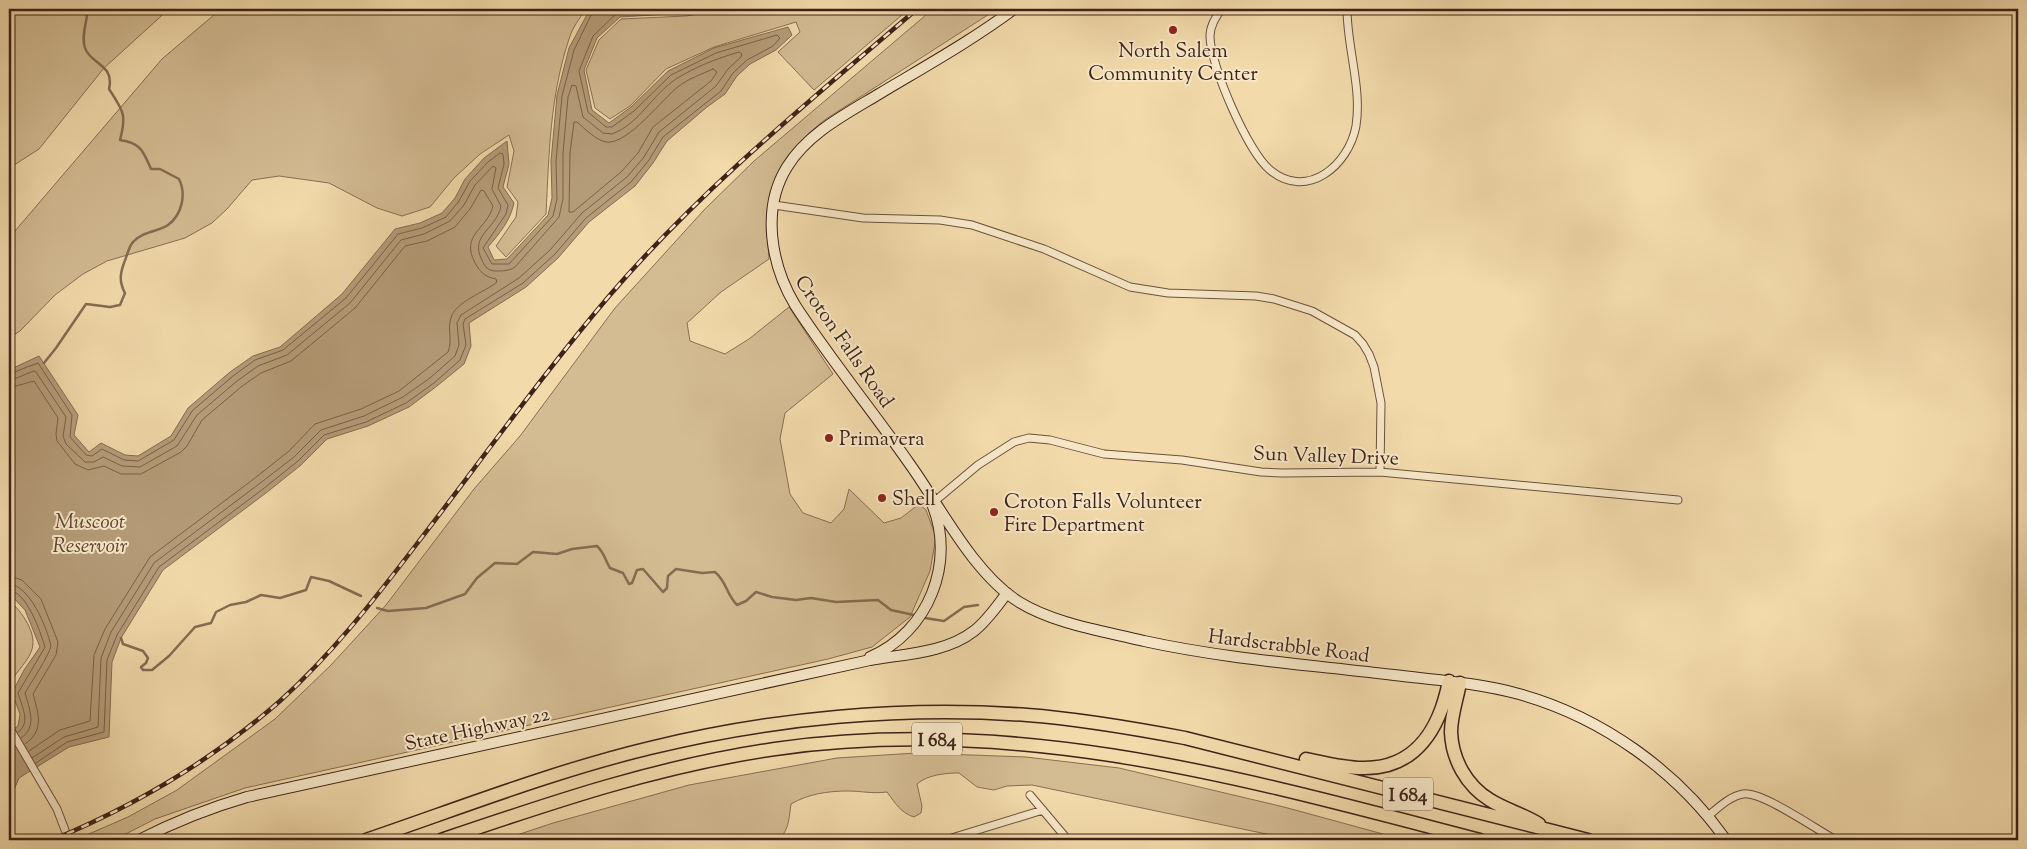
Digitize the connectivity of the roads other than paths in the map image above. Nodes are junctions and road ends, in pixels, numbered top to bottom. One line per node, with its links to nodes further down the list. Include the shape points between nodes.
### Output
1 (1014, 9): 4 (main road, Croton Falls Road, via 814,137 787,167)
2 (1221, 9): 3 (street, via 1210,36 1232,107 1252,146 1269,169 1298,181 1318,178 1335,167 1353,138 1356,102)
3 (1347, 9)
4 (774, 205): 5 (street, via 863,218 940,220 972,225 1044,249 1130,287 1168,293 1274,298 1312,311 1355,336 1369,354 1381,403); 6 (main road, Croton Falls Road, via 774,250 787,291)
5 (1380, 472): 7 (street, Sun Valley Drive); 8 (street, Sun Valley Drive, via 1261,472 1208,463 1104,454 1029,438 1014,442 978,465)
6 (924, 485): 8 (main road, Croton Falls Road); 10 (main road, via 941,538 940,568 927,605 894,643 861,660)
7 (1678, 500)
8 (934, 501): 9 (main road, Croton Falls Road, via 973,557)
9 (1007, 593): 10 (main road, via 974,630 954,642 926,651); 11 (main road, Hardscrabble Road, via 1048,616 1173,647)
10 (828, 670): 20 (main road, State Highway 22, via 247,797 193,814)
11 (1454, 682): 13 (highway, via 1428,737 1411,753 1389,765 1362,768 1295,756); 16 (main road, Hardscrabble Road, via 1522,695 1560,708 1597,726 1654,764); 18 (highway, via 1451,732 1461,769 1476,790)
12 (10, 729): 17 (street)
13 (1269, 759): 18 (highway, I 684); 21 (highway, I 684, via 1185,738 1059,718 963,712 837,718 742,729 648,748)
14 (1030, 795): 15 (street)
15 (1043, 810): 23 (street); 24 (street)
16 (1708, 816): 19 (main road, Hardscrabble Road); 27 (street, via 1735,797 1752,794)
17 (65, 830)
18 (1547, 830): 26 (highway, I 684)
19 (1725, 839)
20 (139, 840)
21 (366, 840)
22 (441, 840): 25 (highway, I 684, via 595,789 685,765 802,746 932,739 1026,743 1145,760)
23 (945, 840)
24 (1068, 840)
25 (1480, 840)
26 (1588, 840)
27 (1836, 840)

